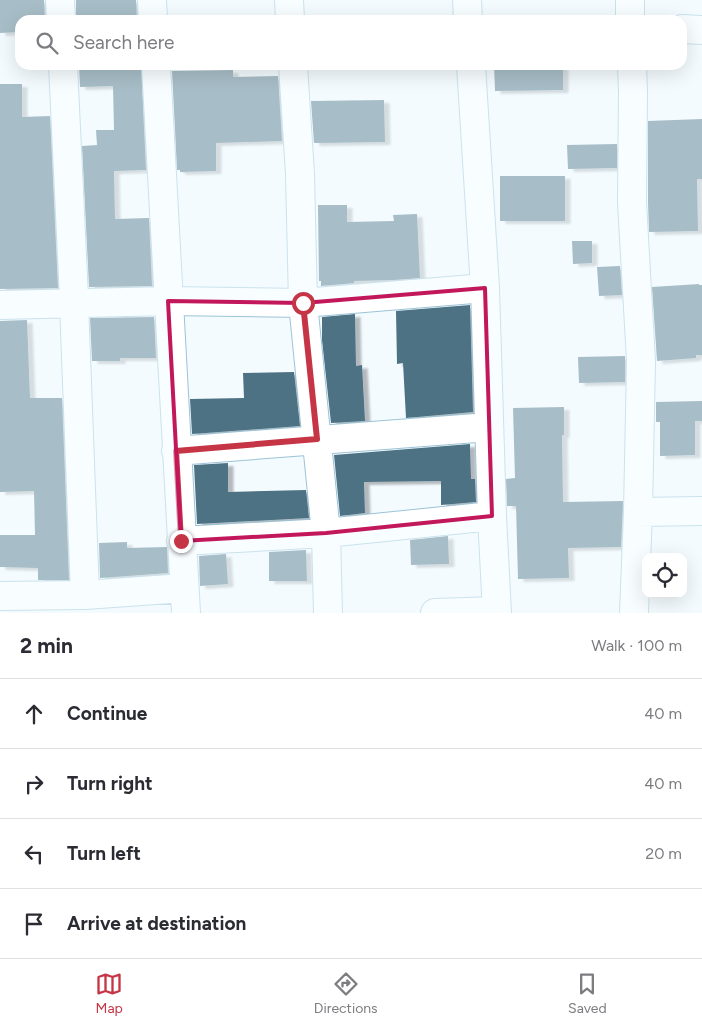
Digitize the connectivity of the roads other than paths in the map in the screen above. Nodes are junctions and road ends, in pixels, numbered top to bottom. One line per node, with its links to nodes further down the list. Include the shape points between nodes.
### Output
1 (60, 0): 6 (street)
2 (152, 0): 7 (street)
3 (289, 0): 8 (street)
4 (467, 0): 9 (street)
5 (630, 0): 10 (street)
6 (61, 15)
7 (153, 15)
8 (290, 15)
9 (468, 15)
10 (630, 15)
11 (687, 30): 12 (street)
12 (702, 30)
13 (63, 70): 20 (street)
14 (156, 70): 19 (street)
15 (293, 70): 21 (street)
16 (471, 70): 18 (street)
17 (632, 70): 27 (street, via 632,202 641,361)
18 (485, 288): 21 (street); 23 (street)
19 (168, 301): 20 (street); 21 (street); 25 (street)
20 (74, 303): 22 (street); 31 (street)
21 (303, 303): 24 (street)
22 (0, 305)
23 (489, 427): 24 (street); 28 (street)
24 (317, 439): 25 (street); 29 (street)
25 (176, 451): 30 (street)
26 (702, 511): 27 (street)
27 (638, 512): 37 (street)
28 (492, 516): 29 (street); 34 (street)
29 (326, 532): 30 (street); 35 (street)
30 (181, 541): 33 (street)
31 (85, 595): 32 (street); 33 (street)
32 (0, 596)
33 (185, 601)
34 (497, 612): 36 (street)
35 (328, 613)
36 (435, 613)
37 (634, 613)

